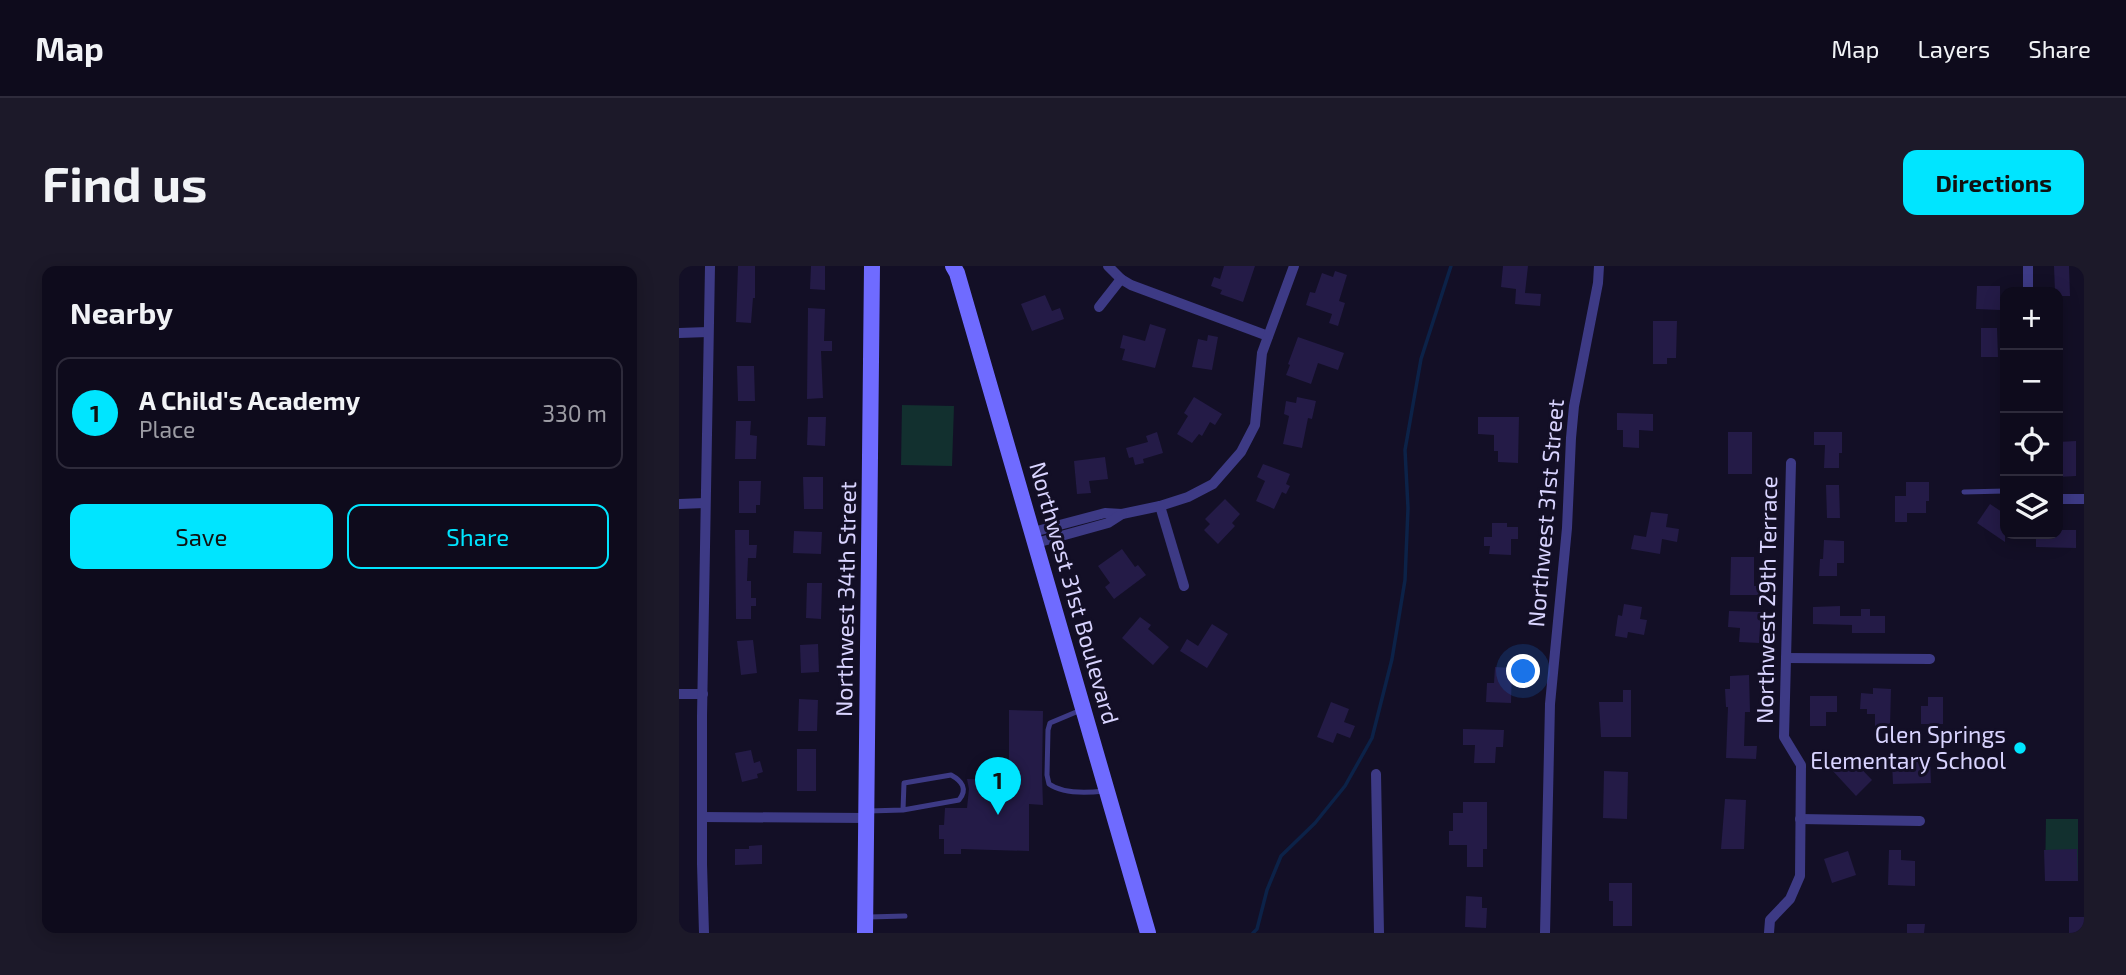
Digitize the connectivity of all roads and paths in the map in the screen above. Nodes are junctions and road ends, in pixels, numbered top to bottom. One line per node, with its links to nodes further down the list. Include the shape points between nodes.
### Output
1 (710, 266): 11 (street)
2 (872, 266): 32 (street, Northwest 34th Street)
3 (953, 266): 22 (street, Northwest 31st Boulevard)
4 (1108, 266): 8 (street)
5 (1294, 266): 13 (street)
6 (1599, 266): 41 (street, Northwest 31st Street, via 1571,438 1551,704)
7 (2028, 266): 9 (street)
8 (1121, 279): 10 (street); 13 (street)
9 (2028, 287)
10 (1099, 307)
11 (708, 332): 12 (street); 19 (street)
12 (679, 333)
13 (1268, 336): 21 (street, via 1255,425 1241,452 1213,484)
14 (1791, 463): 24 (street, Northwest 29th Terrace)
15 (2000, 491): 16 (lane)
16 (1964, 492)
17 (2063, 499): 18 (street)
18 (2084, 499)
19 (705, 503): 20 (street); 27 (street)
20 (679, 504)
21 (1160, 506): 22 (street, via 1122,514 1108,523); 23 (street)
22 (1035, 537): 28 (street, Northwest 31st Boulevard)
23 (1184, 586)
24 (1786, 658): 25 (street); 34 (street, Northwest 29th Terrace, via 1784,737 1801,765)
25 (1930, 659)
26 (679, 694): 27 (street)
27 (703, 694): 33 (street)
28 (1084, 709): 30 (street, Northwest 31st Boulevard); 30 (lane, via 1050,723 1049,785 1086,793)
29 (1375, 774): 40 (street)
30 (1107, 790): 39 (street, Northwest 31st Boulevard)
31 (903, 810): 31 (lane, via 959,800 964,786 951,775 904,783); 32 (lane)
32 (866, 815): 33 (street); 37 (street, Northwest 34th Street)
33 (702, 817): 38 (street)
34 (1800, 819): 35 (street); 42 (street, Northwest 29th Terrace, via 1800,876 1790,899 1770,920)
35 (1920, 821)
36 (905, 916): 37 (lane)
37 (865, 925)
38 (704, 933)
39 (1148, 933)
40 (1379, 933)
41 (1545, 933)
42 (1769, 933)

